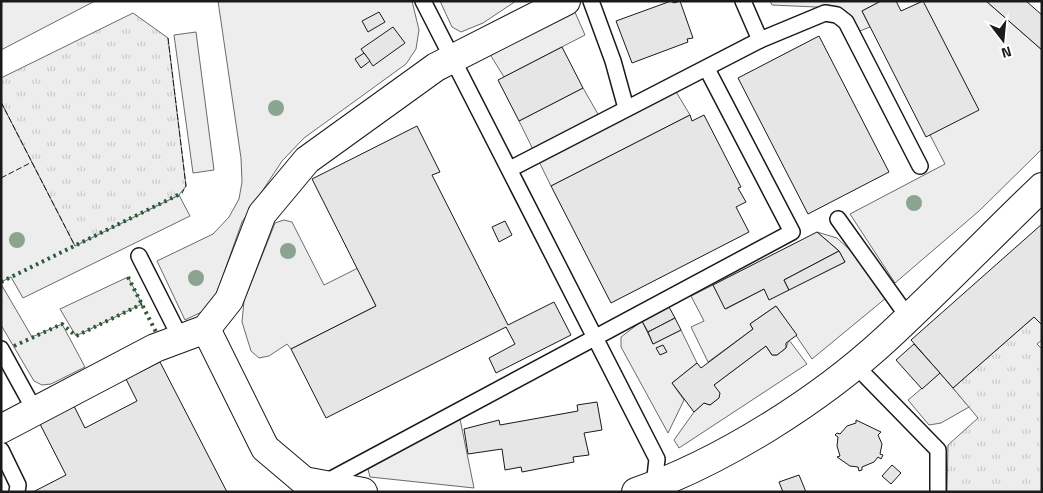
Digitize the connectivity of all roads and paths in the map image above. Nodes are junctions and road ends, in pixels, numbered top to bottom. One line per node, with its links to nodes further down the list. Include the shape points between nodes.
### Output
1 (423, 1): 6 (lane)
2 (566, 1): 6 (street)
3 (591, 1): 8 (lane)
4 (744, 1): 5 (lane)
5 (760, 40): 7 (lane); 9 (lane, via 825,13 837,15 846,22)
6 (453, 58): 10 (lane); 15 (street, via 307,160 262,214 229,300)
7 (706, 69): 8 (lane); 16 (lane, via 792,232)
8 (626, 108): 10 (lane)
9 (920, 166)
10 (510, 169): 16 (lane)
11 (1042, 187): 14 (street)
12 (838, 219): 14 (lane)
13 (139, 256): 17 (lane)
14 (908, 317): 19 (street)
15 (206, 329): 17 (street); 23 (street, via 265,448)
16 (596, 338): 23 (lane); 24 (lane, via 657,458)
17 (180, 339): 20 (street, via 155,348)
18 (1, 349): 20 (lane)
19 (854, 364): 24 (street, via 808,402 711,460); 27 (lane, via 938,450)
20 (35, 411): 21 (street)
21 (1, 429)
22 (1, 450): 25 (lane, via 18,485)
23 (311, 488): 26 (street)
24 (645, 489)
25 (17, 492)
26 (363, 492)
27 (938, 492)

